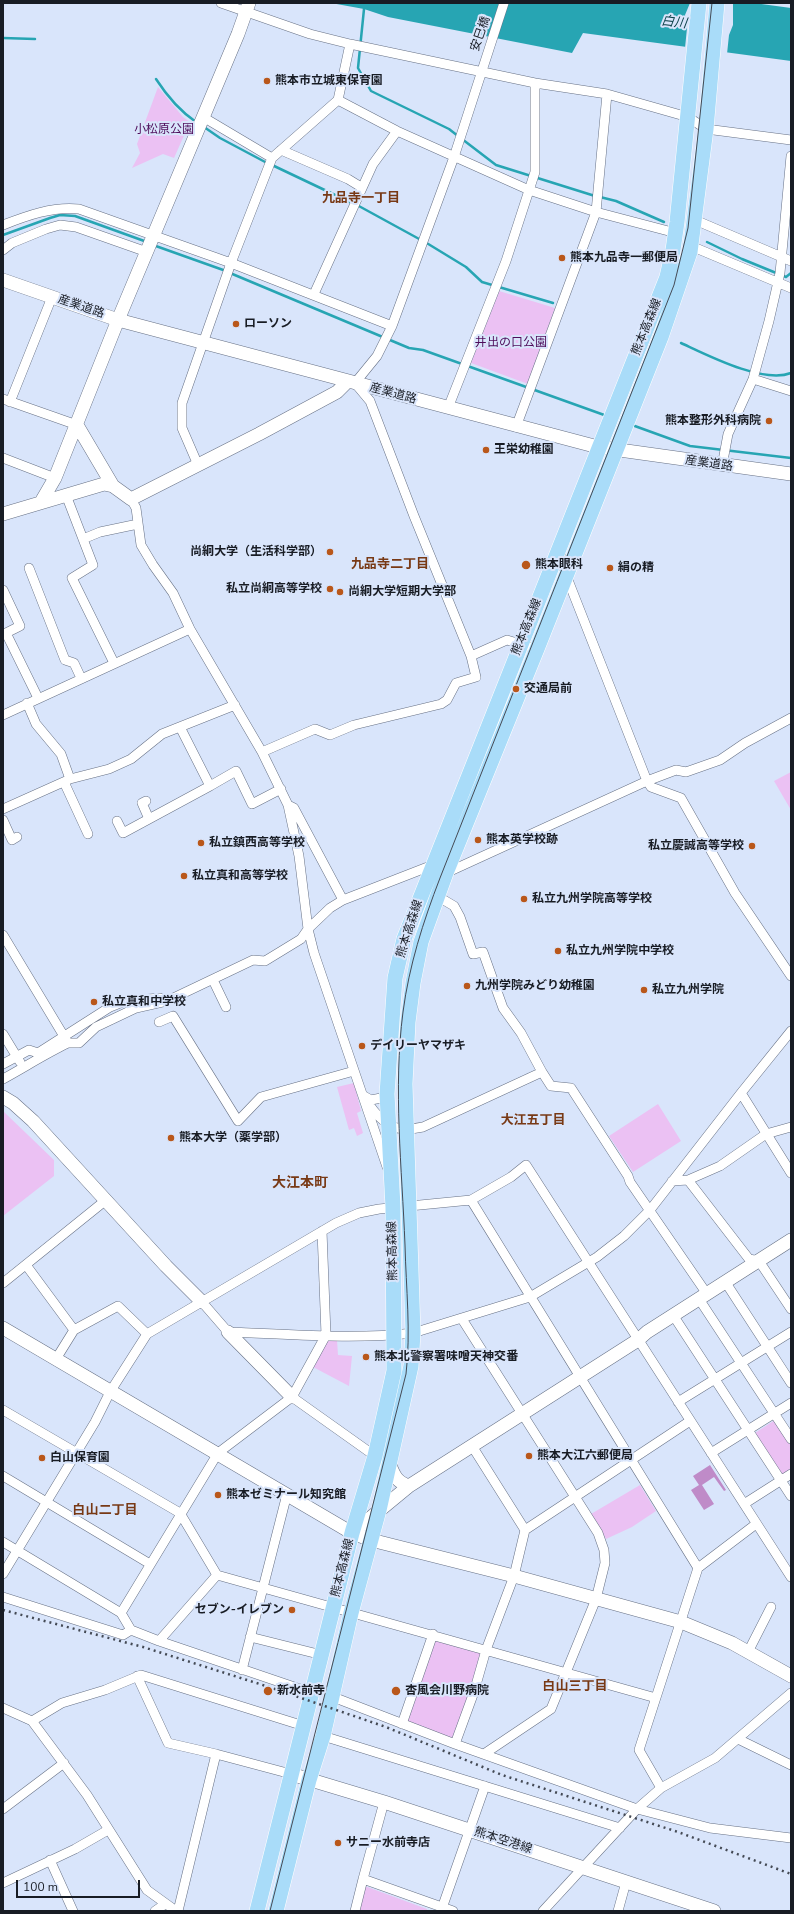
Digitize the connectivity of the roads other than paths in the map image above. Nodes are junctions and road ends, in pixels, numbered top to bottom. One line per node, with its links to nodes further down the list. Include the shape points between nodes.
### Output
1 (221, 3): 5 (street)
2 (504, 3): 7 (street, 安巳橋)
3 (699, 3): 11 (main road, 熊本高森線)
4 (718, 3): 13 (main road, 熊本高森線)
5 (247, 7): 6 (street, via 310,34); 12 (street)
6 (350, 44): 7 (street); 10 (street)
7 (480, 72): 8 (street); 18 (street, 安巳橋)
8 (535, 83): 9 (street); 21 (street, via 535,172)
9 (607, 94): 11 (street); 22 (street)
10 (338, 100): 14 (street); 16 (street)
11 (688, 114): 13 (street); 24 (main road, 熊本高森線)
12 (203, 117): 19 (street); 26 (street)
13 (706, 129): 15 (street); 25 (main road, 熊本高森線)
14 (397, 131): 18 (street); 20 (street, via 373,164)
15 (791, 140)
16 (281, 150): 19 (street); 20 (street, via 348,179)
17 (791, 156): 29 (street)
18 (454, 157): 21 (street); 38 (street, 安巳橋)
19 (272, 158): 31 (street)
20 (361, 188): 35 (street, via 355,207)
21 (529, 190): 22 (street); 44 (street, via 506,261)
22 (596, 212): 24 (street); 46 (street)
23 (3, 225): 26 (street, via 47,211 75,208)
24 (676, 229): 47 (main road, 熊本高森線, via 659,299)
25 (693, 235): 29 (street); 32 (street); 48 (main road, 熊本高森線, via 667,321)
26 (153, 236): 28 (street); 31 (street)
27 (3, 250): 28 (street, via 12,243 46,228 60,225 76,227)
28 (147, 252): 37 (street)
29 (780, 257): 30 (street); 32 (street)
30 (791, 261)
31 (231, 263): 35 (street); 39 (street)
32 (779, 279): 34 (street); 40 (street)
33 (3, 280): 36 (street, 産業道路)
34 (791, 288)
35 (314, 294): 38 (street)
36 (52, 297): 37 (street, 産業道路); 43 (street)
37 (118, 320): 39 (street, 産業道路); 45 (street)
38 (392, 326): 41 (street, 安巳橋, via 377,356)
39 (204, 341): 41 (street, 産業道路); 50 (street, via 182,403 182,428)
40 (754, 378): 42 (street); 51 (street, via 728,434)
41 (351, 382): 44 (street, 産業道路); 50 (street, via 337,392); 68 (street, via 370,401)
42 (791, 391)
43 (7, 400): 45 (street)
44 (448, 408): 46 (street, 産業道路)
45 (77, 425): 53 (street); 54 (street)
46 (516, 427): 47 (street, 産業道路)
47 (598, 447): 48 (street, 産業道路); 61 (main road, 熊本高森線)
48 (616, 451): 51 (street, 産業道路); 63 (main road, 熊本高森線)
49 (3, 458): 53 (street)
50 (198, 465): 56 (street)
51 (722, 466): 52 (street, 産業道路)
52 (791, 474)
53 (55, 478): 57 (street)
54 (113, 486): 55 (street, via 104,484); 56 (street)
55 (66, 495): 57 (street); 60 (street)
56 (131, 499): 59 (street, via 136,508)
57 (41, 502): 58 (street)
58 (3, 514)
59 (138, 524): 60 (street, via 100,532); 65 (street, via 141,545 173,593)
60 (83, 539): 69 (street, via 93,566 72,578)
61 (559, 548): 63 (street); 66 (main road, 熊本高森線)
62 (29, 568): 70 (street, via 65,660 74,663)
63 (566, 575): 67 (main road, 熊本高森線); 79 (street)
64 (3, 590): 71 (street, via 20,626 6,633)
65 (190, 629): 69 (street); 73 (street)
66 (520, 645): 67 (street); 68 (street, via 507,640); 90 (main road, 熊本高森線)
67 (537, 649): 91 (main road, 熊本高森線)
68 (471, 656): 77 (street, via 476,677 456,683 447,700 441,704 354,724 330,735 315,729)
69 (114, 663): 70 (street)
70 (81, 678): 71 (street)
71 (38, 698): 72 (street)
72 (27, 703): 74 (street); 78 (street, via 36,724 61,754)
73 (235, 704): 76 (street); 77 (street)
74 (3, 715)
75 (791, 718): 79 (street, via 720,760 686,772 676,770)
76 (180, 727): 78 (street, via 162,734 131,759 109,769); 80 (street)
77 (262, 752): 81 (street)
78 (67, 780): 84 (street); 88 (street)
79 (647, 781): 91 (street); 96 (street, via 652,787 682,798 735,893)
80 (210, 786): 81 (street, via 236,771 252,804); 85 (street)
81 (281, 789): 83 (street)
82 (146, 801): 85 (street, via 142,803)
83 (288, 805): 93 (street, via 294,808); 94 (street, via 299,856)
84 (3, 809)
85 (149, 819): 87 (street, via 123,833)
86 (3, 820): 89 (street)
87 (117, 820)
88 (88, 834)
89 (11, 840)
90 (433, 865): 93 (street); 110 (main road, 熊本高森線, via 404,940 395,978)
91 (446, 873): 92 (main road, 熊本高森線)
92 (437, 896): 107 (street, via 454,906 473,954 483,952 503,1008 521,1033); 115 (main road, 熊本高森線, via 421,942 413,983 405,1084)
93 (343, 900): 94 (street, via 330,908)
94 (308, 930): 97 (street, via 301,939 265,961 253,960); 102 (street, via 304,928 298,935 267,955 257,955 163,998 125,1000 110,1007); 106 (street)
95 (3, 935): 102 (street)
96 (791, 976)
97 (213, 980): 98 (street); 102 (street, via 167,1001 136,1008 96,1027 79,1043)
98 (226, 1007)
99 (159, 1022): 106 (street, via 173,1016 238,1121 261,1097)
100 (791, 1031): 109 (street)
101 (3, 1034): 103 (street)
102 (66, 1040): 103 (street, via 38,1053 29,1050); 105 (street)
103 (17, 1056): 104 (street); 105 (street)
104 (3, 1064)
105 (23, 1068): 108 (street)
106 (354, 1071): 111 (street)
107 (542, 1072): 115 (street, via 423,1126); 125 (street, via 551,1086 571,1088)
108 (3, 1079)
109 (741, 1092): 116 (street); 120 (street)
110 (387, 1094): 111 (street, via 371,1100); 113 (main road, 熊本高森線)
111 (363, 1095): 113 (street); 119 (street)
112 (3, 1097): 121 (street, via 33,1121)
113 (389, 1125): 115 (street); 119 (main road, 熊本高森線)
114 (791, 1127): 116 (street)
115 (406, 1130): 123 (main road, 熊本高森線)
116 (766, 1134): 117 (street); 118 (street, via 720,1166)
117 (791, 1173)
118 (688, 1180): 120 (street); 128 (street, via 749,1259)
119 (391, 1182): 124 (main road, 熊本高森線)
120 (672, 1182): 125 (street)
121 (106, 1200): 130 (street); 135 (street)
122 (471, 1200): 123 (street); 129 (street, via 511,1177 526,1165); 133 (street)
123 (409, 1206): 124 (street); 143 (main road, 熊本高森線)
124 (393, 1207): 126 (street, via 359,1213); 146 (main road, 熊本高森線)
125 (650, 1210): 129 (street, via 624,1236); 134 (street)
126 (322, 1231): 135 (street); 145 (street)
127 (791, 1240): 128 (street)
128 (759, 1260): 132 (street); 136 (street)
129 (588, 1261): 133 (street); 147 (street)
130 (26, 1265): 131 (street); 139 (street)
131 (3, 1283)
132 (726, 1283): 134 (street); 148 (street)
133 (530, 1297): 138 (street); 151 (street)
134 (703, 1297): 137 (street); 150 (street)
135 (202, 1302): 140 (street); 144 (street)
136 (791, 1309)
137 (673, 1315): 147 (street); 152 (street)
138 (462, 1319): 143 (street); 160 (street)
139 (74, 1330): 144 (street, via 118,1306); 149 (street)
140 (228, 1332): 145 (street); 155 (street)
141 (791, 1332): 148 (street)
142 (5, 1333): 149 (street)
143 (413, 1333): 146 (street); 170 (main road, 熊本高森線, via 411,1366)
144 (146, 1334): 154 (street)
145 (326, 1335): 146 (street); 155 (street)
146 (395, 1335): 168 (main road, 熊本高森線, via 394,1371)
147 (638, 1340): 151 (street); 156 (street)
148 (768, 1347): 150 (street); 153 (street)
149 (56, 1359): 154 (street)
150 (741, 1363): 152 (street); 159 (street)
151 (580, 1377): 160 (street); 169 (street)
152 (715, 1379): 156 (street); 162 (street)
153 (791, 1383)
154 (110, 1392): 165 (street); 166 (street)
155 (292, 1396): 166 (street); 168 (street)
156 (678, 1402): 161 (street)
157 (791, 1403): 159 (street)
158 (3, 1410): 165 (street)
159 (774, 1413): 162 (street); 163 (street)
160 (523, 1414): 164 (street); 177 (street)
161 (690, 1421): 167 (street); 169 (street)
162 (748, 1430): 167 (street); 173 (street)
163 (791, 1439)
164 (472, 1446): 174 (street); 183 (street)
165 (76, 1453): 178 (street); 181 (street)
166 (218, 1453): 175 (street); 181 (street)
167 (711, 1453): 179 (street)
168 (375, 1456): 170 (street); 184 (main road, 熊本高森線)
169 (632, 1460): 177 (street); 189 (street)
170 (390, 1462): 174 (street, via 396,1479); 180 (main road, 熊本高森線)
171 (791, 1474): 173 (street)
172 (3, 1476): 178 (street)
173 (781, 1480): 176 (street); 179 (street)
174 (409, 1486): 180 (street)
175 (287, 1494): 184 (street); 194 (street)
176 (791, 1496)
177 (576, 1498): 183 (street); 196 (street, via 598,1533 604,1550 605,1563)
178 (46, 1501): 187 (street); 188 (street)
179 (744, 1504): 182 (street)
180 (379, 1510): 184 (street); 185 (main road, 熊本高森線)
181 (180, 1513): 188 (street); 191 (street)
182 (756, 1524): 189 (street); 193 (street)
183 (526, 1530): 192 (street)
184 (352, 1533): 185 (street); 197 (main road, 熊本高森線)
185 (371, 1540): 192 (street); 199 (main road, 熊本高森線)
186 (3, 1542): 187 (street)
187 (18, 1551): 190 (street); 200 (street)
188 (150, 1564): 200 (street)
189 (698, 1568): 201 (street)
190 (3, 1574)
191 (216, 1575): 194 (street); 205 (street)
192 (514, 1576): 196 (street); 206 (street)
193 (791, 1577)
194 (263, 1588): 197 (street); 204 (street)
195 (3, 1597): 202 (street, via 123,1635)
196 (596, 1599): 201 (street); 210 (street)
197 (333, 1608): 199 (street); 208 (main road, 熊本高森線)
198 (771, 1608): 207 (street)
199 (352, 1613): 203 (street); 215 (main road, 熊本高森線)
200 (122, 1614): 202 (street)
201 (681, 1622): 207 (street, via 713,1634); 216 (street)
202 (132, 1630): 205 (street)
203 (433, 1634): 206 (street); 219 (street)
204 (250, 1637): 208 (street); 209 (street)
205 (159, 1641): 209 (street)
206 (486, 1650): 210 (street); 223 (street)
207 (748, 1652): 212 (street)
208 (322, 1655): 213 (main road, 熊本高森線)
209 (242, 1670): 213 (street)
210 (566, 1672): 216 (street); 225 (street, via 551,1709)
211 (137, 1676): 218 (street, via 105,1690 62,1703); 220 (street, via 146,1675); 224 (street, via 168,1743)
212 (791, 1676)
213 (312, 1693): 220 (main road, 熊本高森線)
214 (791, 1693): 222 (street)
215 (333, 1696): 219 (street); 221 (main road, 熊本高森線)
216 (656, 1698): 231 (street, via 639,1750)
217 (3, 1708): 218 (street)
218 (32, 1721): 226 (street)
219 (402, 1724): 223 (street)
220 (304, 1726): 228 (main road, 熊本高森線)
221 (324, 1736): 229 (main road, 熊本高森線); 230 (street)
222 (738, 1739): 227 (street); 231 (street, via 715,1758)
223 (455, 1744): 225 (street)
224 (216, 1754): 228 (street); 248 (street)
225 (484, 1754): 234 (street)
226 (64, 1763): 233 (street); 236 (street)
227 (791, 1765)
228 (292, 1774): 229 (street, 熊本空港線); 249 (main road, 熊本高森線)
229 (309, 1780): 232 (street, 熊本空港線); 250 (main road, 熊本高森線)
230 (485, 1786): 235 (street); 237 (street)
231 (661, 1788): 234 (street)
232 (384, 1802): 237 (street, 熊本空港線); 241 (street)
233 (3, 1809)
234 (637, 1809): 235 (street); 238 (street, via 710,1828)
235 (620, 1828): 240 (street)
236 (108, 1830): 239 (street); 244 (street, via 147,1890)
237 (469, 1830): 240 (street, 熊本空港線); 245 (street)
238 (791, 1838)
239 (50, 1860): 243 (street); 246 (street)
240 (584, 1868): 242 (street, 熊本空港線); 253 (street)
241 (363, 1880): 245 (street); 251 (street)
242 (626, 1882): 254 (street); 255 (street, 熊本空港線)
243 (3, 1883)
244 (165, 1904): 247 (street); 248 (street)
245 (442, 1909): 252 (street)
246 (73, 1911)
247 (155, 1911)
248 (177, 1911)
249 (257, 1911)
250 (276, 1911)
251 (356, 1911)
252 (453, 1911)
253 (543, 1911)
254 (618, 1911)
255 (714, 1911)

